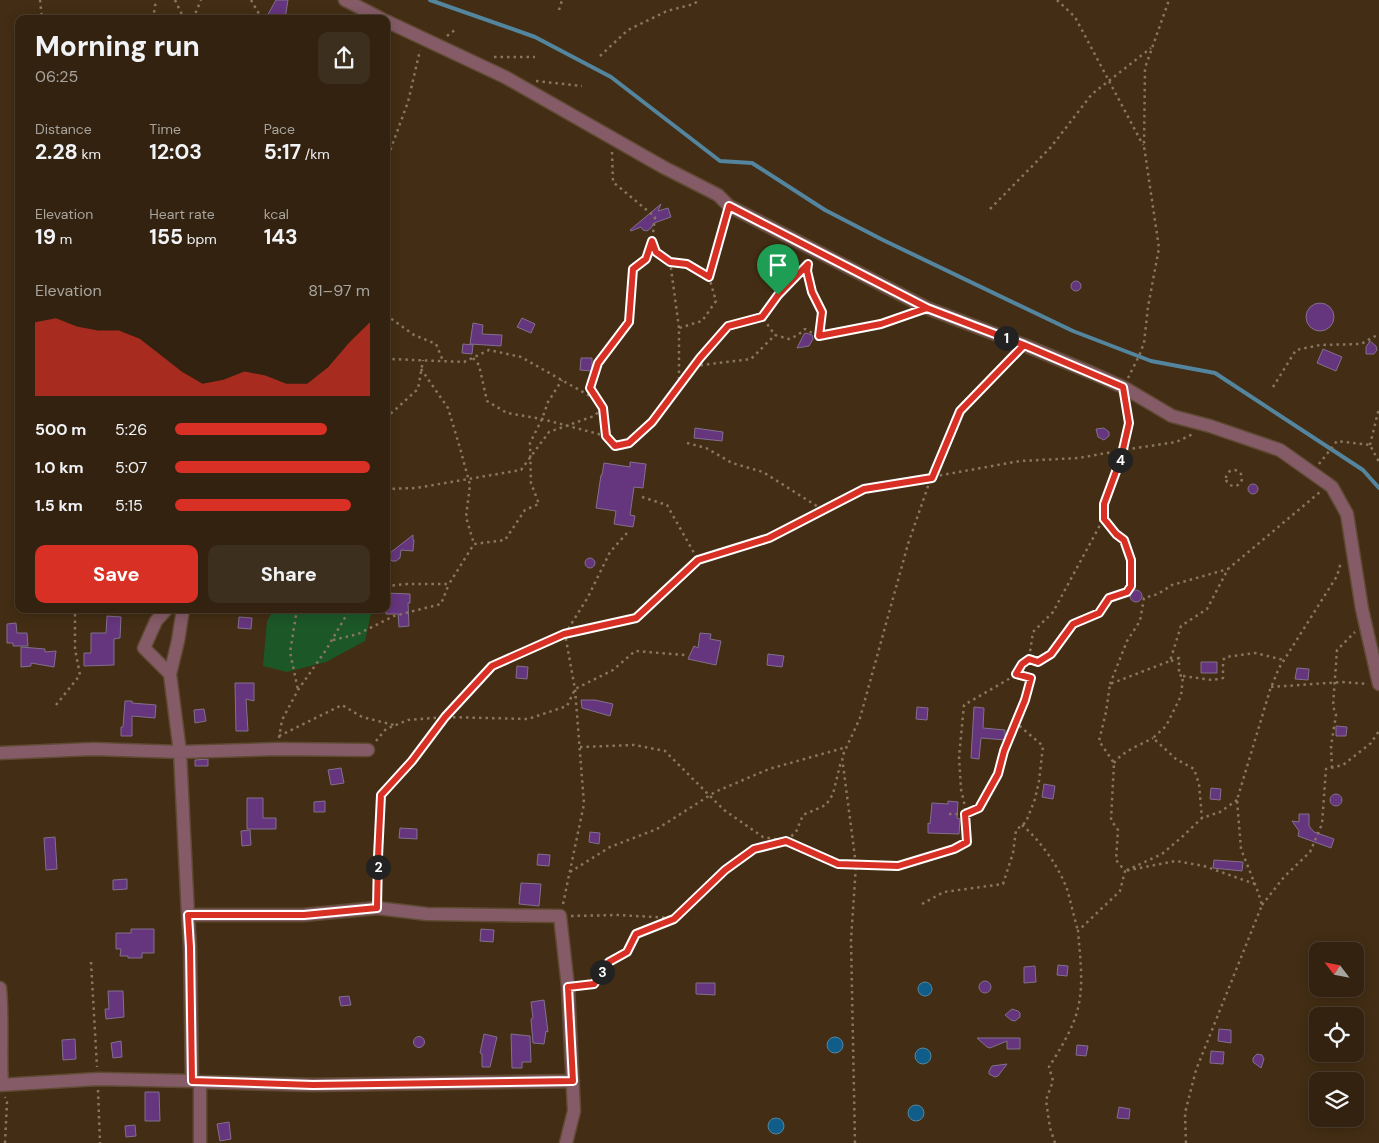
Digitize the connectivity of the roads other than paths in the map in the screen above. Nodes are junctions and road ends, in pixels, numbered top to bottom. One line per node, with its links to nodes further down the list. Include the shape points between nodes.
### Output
1 (345, 0): 2 (street)
2 (374, 15)
3 (390, 23): 7 (street, via 505,77 718,196 729,206 927,308 1123,387 1172,416 1280,450 1332,487 1347,514)
4 (163, 613): 6 (street, via 156,621 144,648)
5 (182, 613): 6 (street)
6 (170, 674): 9 (street)
7 (1374, 684)
8 (368, 750): 9 (street, via 278,743)
9 (180, 752): 10 (street, via 93,749); 11 (street)
10 (0, 753)
11 (188, 915): 13 (street, via 304,915 377,908 427,914 560,916); 14 (street)
12 (0, 988): 15 (street)
13 (573, 1081): 14 (street, via 313,1085); 17 (street, via 574,1111)
14 (196, 1082): 15 (street, via 98,1079); 16 (street)
15 (1, 1085)
16 (200, 1143)
17 (566, 1143)

